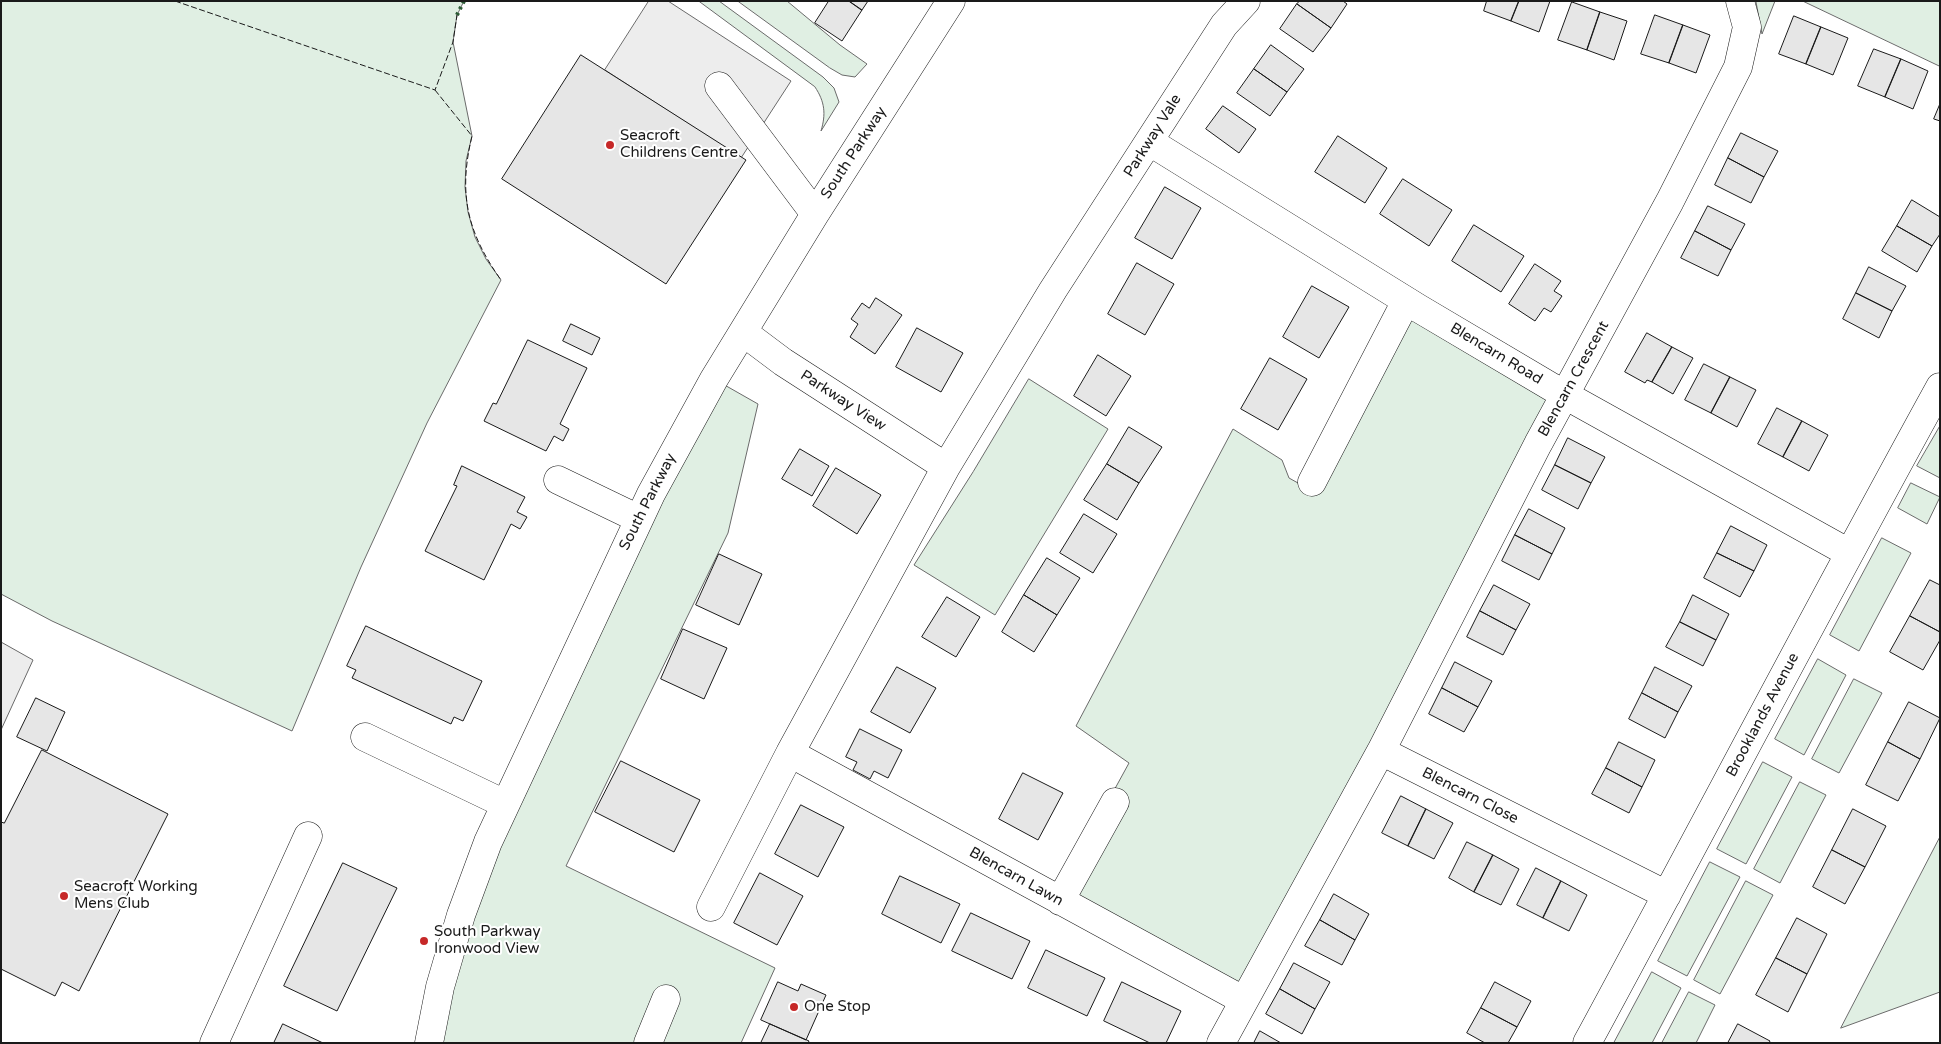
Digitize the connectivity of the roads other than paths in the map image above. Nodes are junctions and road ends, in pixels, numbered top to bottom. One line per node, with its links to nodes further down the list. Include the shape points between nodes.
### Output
1 (951, 1): 6 (street, South Parkway)
2 (1246, 1): 5 (street, Parkway Vale, via 1224,25)
3 (1740, 1): 10 (street, Blencarn Crescent, via 1747,27 1738,67)
4 (719, 86): 6 (street)
5 (1150, 142): 7 (street, Blencarn Road); 11 (street, Parkway Vale, via 1081,247)
6 (815, 214): 8 (street, South Parkway)
7 (1406, 301): 10 (street, Blencarn Road); 13 (street)
8 (743, 332): 11 (street, Parkway View, via 783,362); 14 (street, South Parkway, via 650,494)
9 (1940, 387): 15 (street, Brooklands Avenue)
10 (1565, 395): 15 (street, Blencarn Road); 17 (street, Blencarn Crescent)
11 (946, 467): 18 (street)
12 (558, 480): 14 (street)
13 (1312, 482)
14 (639, 519): 20 (street, South Parkway)
15 (1849, 553): 22 (street, Brooklands Avenue)
16 (365, 737): 20 (street)
17 (1380, 751): 22 (street, Blencarn Close); 26 (street)
18 (790, 753): 23 (street, Blencarn Lawn); 24 (street)
19 (1115, 802): 23 (street)
20 (505, 804): 28 (street, South Parkway, via 461,915 440,987)
21 (308, 836): 27 (street)
22 (1667, 895): 31 (street, Brooklands Avenue)
23 (1060, 901): 26 (street, Blencarn Lawn)
24 (711, 907)
25 (666, 1000): 29 (street)
26 (1243, 1000): 30 (street)
27 (214, 1043)
28 (429, 1043)
29 (648, 1043)
30 (1220, 1043)
31 (1587, 1043)

